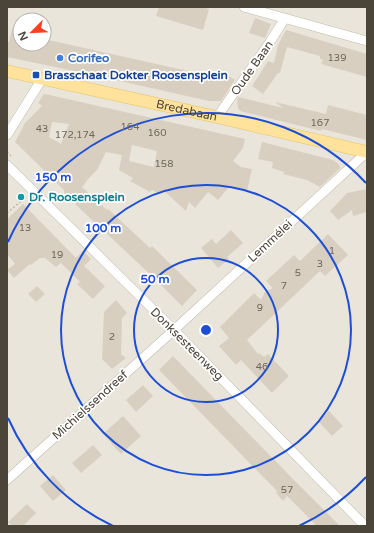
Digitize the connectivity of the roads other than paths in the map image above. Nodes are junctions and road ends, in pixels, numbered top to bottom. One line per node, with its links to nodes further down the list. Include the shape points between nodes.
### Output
1 (244, 7): 2 (street)
2 (285, 18): 3 (street); 6 (street, Oude Baan)
3 (367, 41)
4 (7, 71): 5 (main road, Bredabaan)
5 (42, 79): 6 (main road, Bredabaan); 7 (street)
6 (217, 117): 8 (main road, Bredabaan)
7 (7, 135)
8 (367, 152): 10 (street, Lemmélei)
9 (7, 165): 10 (street, Donksesteenweg)
10 (174, 330): 11 (street, Michielssendreef); 12 (street, Donksesteenweg)
11 (7, 480)
12 (365, 526)

